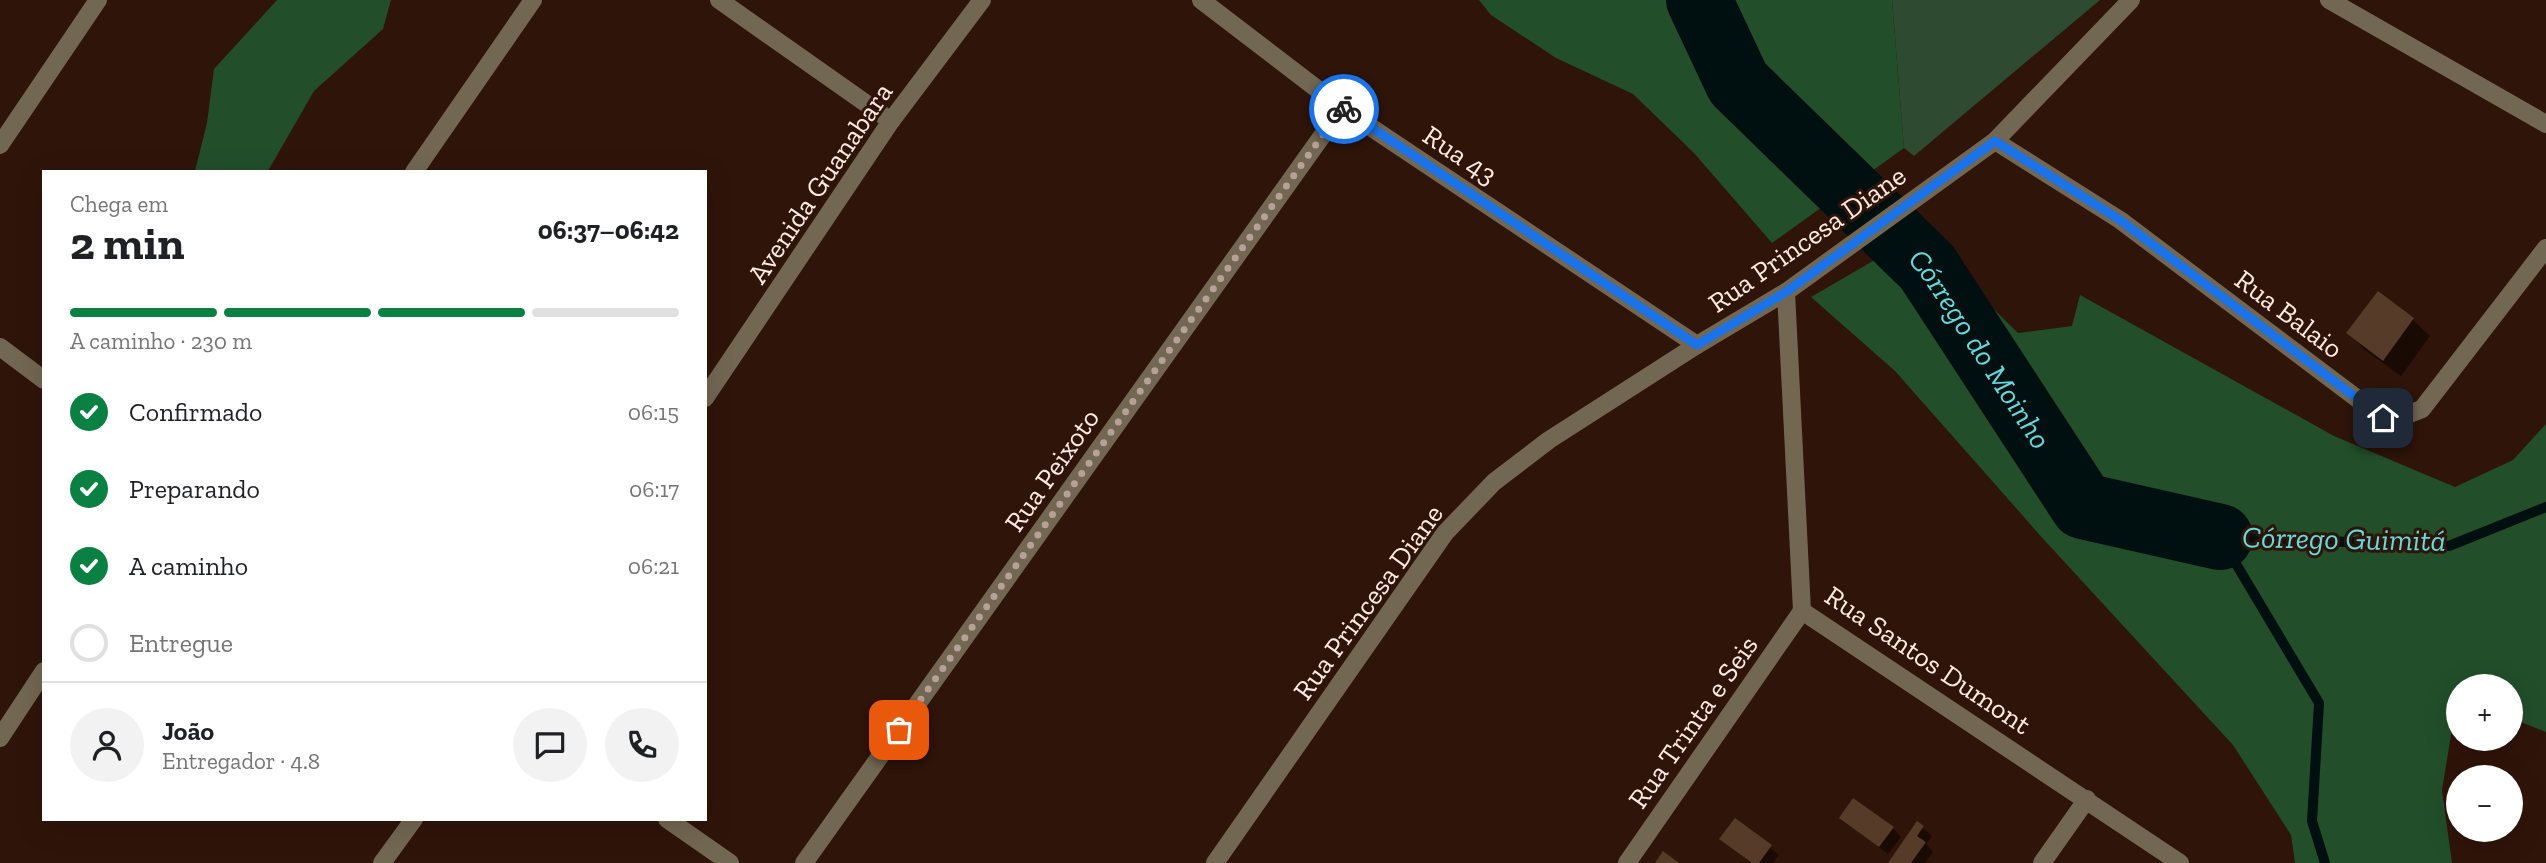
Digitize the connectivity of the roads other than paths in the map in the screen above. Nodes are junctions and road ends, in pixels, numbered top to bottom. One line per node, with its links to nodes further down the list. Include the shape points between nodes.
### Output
1 (98, 0): 12 (street)
2 (533, 0): 13 (street)
3 (719, 0): 9 (street)
4 (982, 0): 9 (street, Avenida Guanabara)
5 (1201, 0): 8 (street, Rua 43)
6 (2131, 0): 11 (street, Rua Princesa Diane)
7 (2329, 0): 10 (street)
8 (1342, 108): 16 (street, Rua 43); 28 (street, Rua Peixoto)
9 (891, 121): 19 (street, Avenida Guanabara)
10 (2546, 124)
11 (1995, 141): 14 (street, Rua Balaio, via 2120,220 2383,418 2399,418 2421,409); 15 (street, Rua Princesa Diane)
12 (0, 145)
13 (415, 170)
14 (2546, 248)
15 (1786, 292): 16 (street, Rua Princesa Diane); 20 (street, Rua Santos Dumont)
16 (1697, 345): 29 (street, Rua Princesa Diane, via 1549,440 1494,482 1445,533)
17 (0, 347): 18 (street)
18 (42, 378)
19 (707, 395)
20 (1802, 611): 23 (street, Rua Santos Dumont); 30 (street, Rua Trinta e Seis)
21 (42, 674): 22 (street)
22 (0, 738)
23 (2087, 799): 31 (street); 32 (street, Rua Santos Dumont)
24 (413, 821): 26 (street)
25 (670, 821): 27 (street)
26 (382, 863)
27 (730, 863)
28 (804, 863)
29 (1215, 863)
30 (1627, 863)
31 (2042, 863)
32 (2180, 863)

